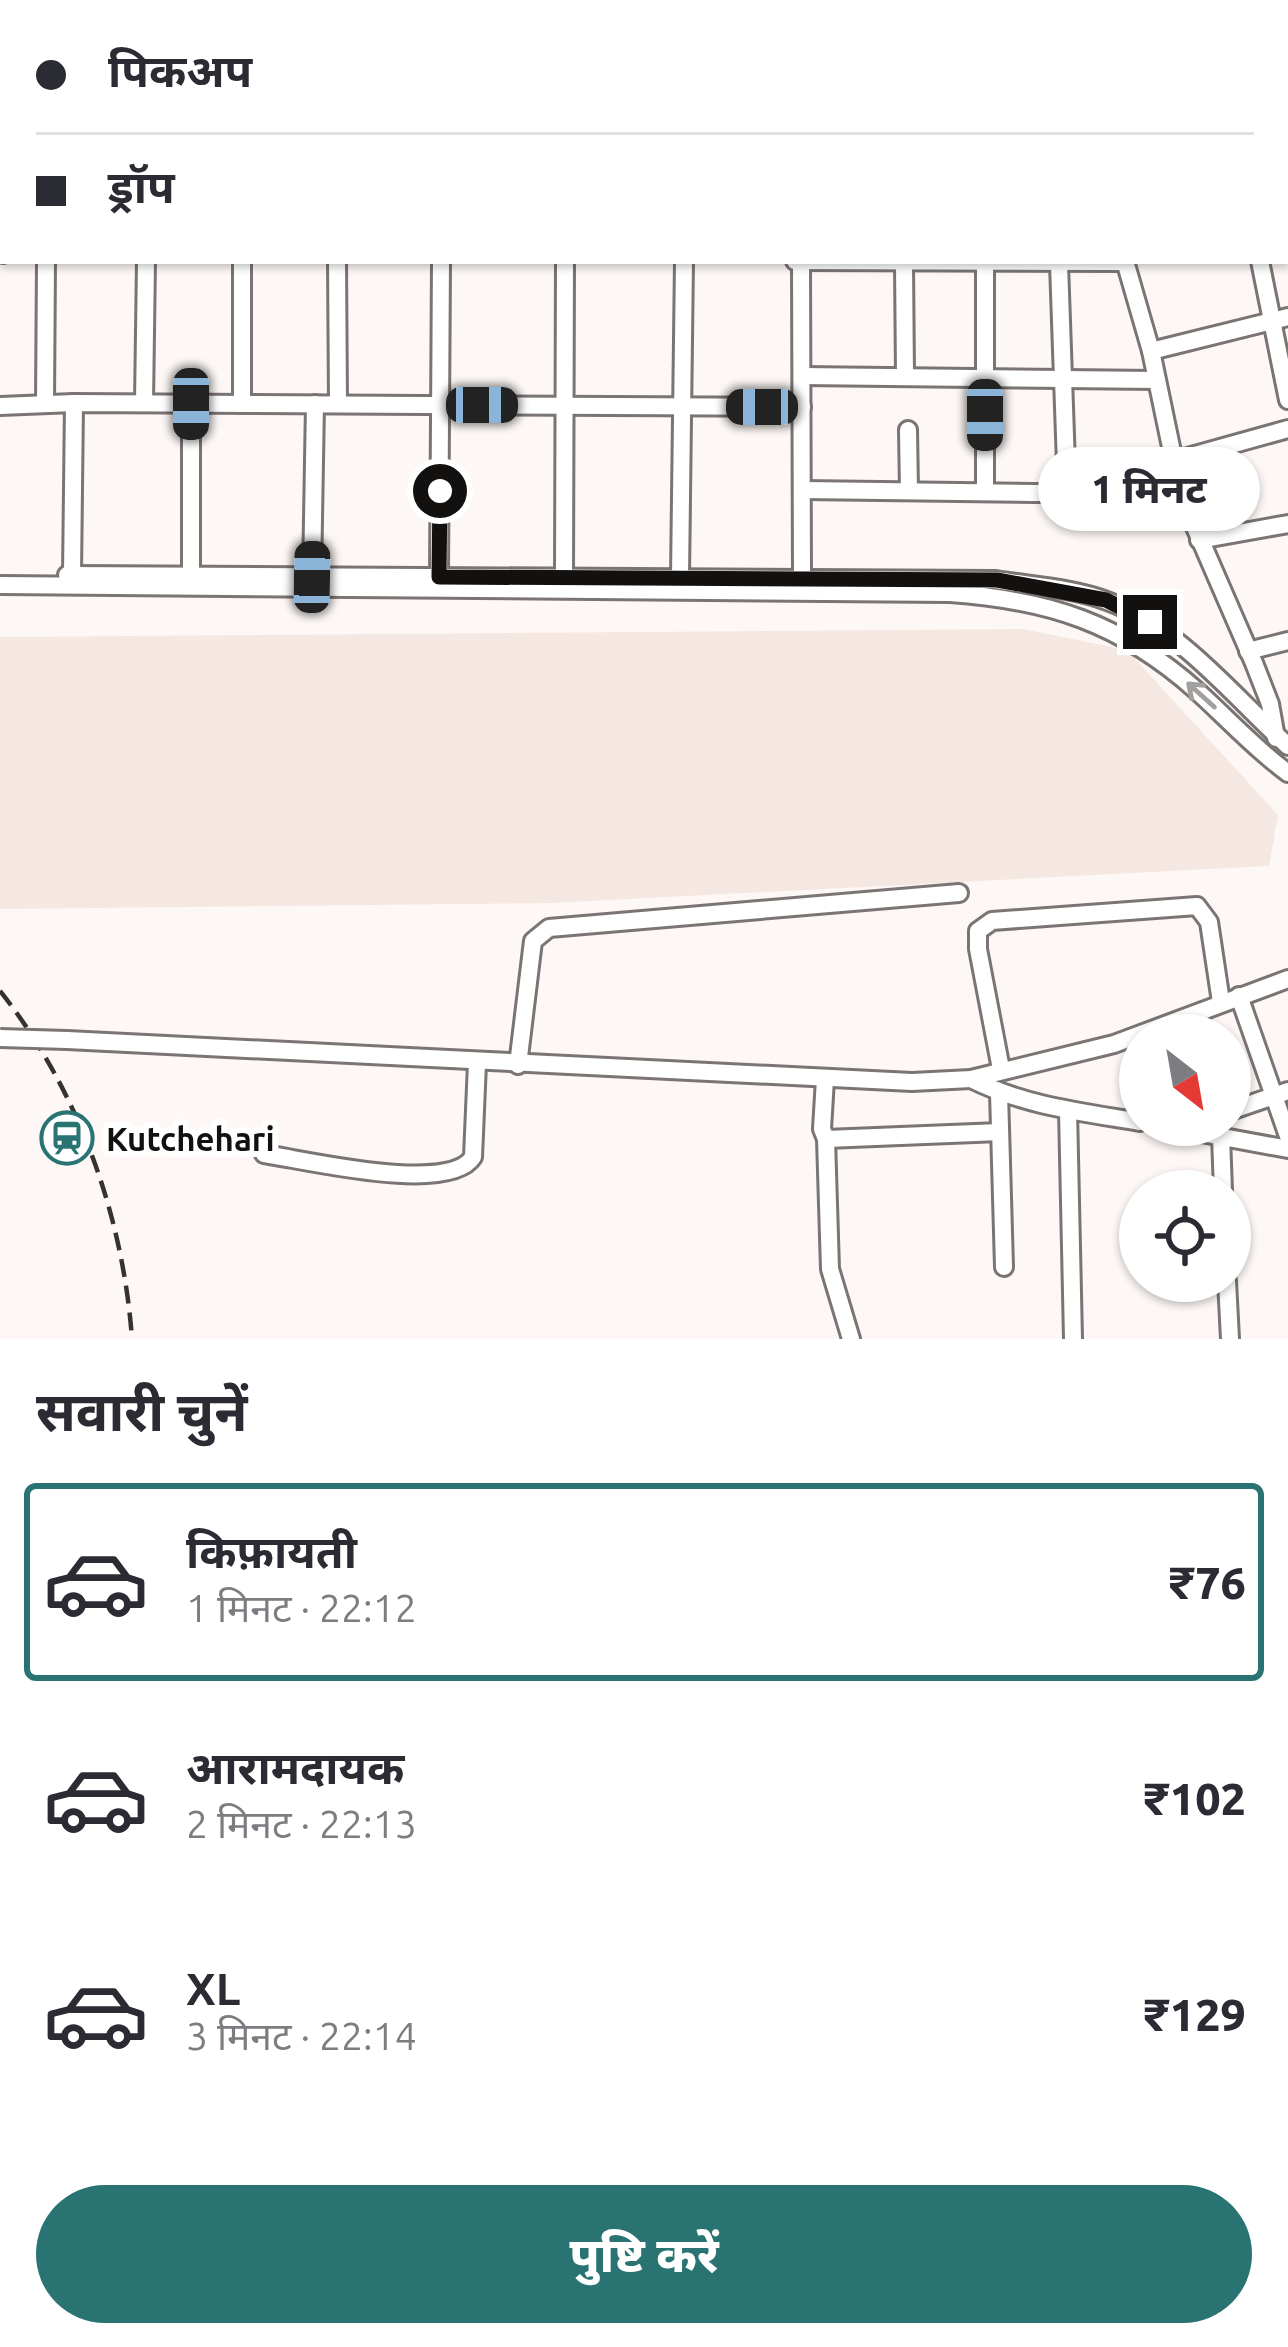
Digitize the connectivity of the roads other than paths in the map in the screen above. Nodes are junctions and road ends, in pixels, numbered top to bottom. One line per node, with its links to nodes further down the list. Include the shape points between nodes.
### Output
1 (46, 264): 22 (street)
2 (146, 264): 24 (street)
3 (242, 264): 26 (street)
4 (337, 264): 28 (street)
5 (440, 264): 29 (street)
6 (565, 264): 31 (street)
7 (684, 264): 32 (street)
8 (798, 264): 16 (street)
9 (904, 264): 17 (street)
10 (973, 264): 18 (street)
11 (1059, 264): 19 (street)
12 (1126, 264): 15 (street)
13 (1261, 264): 14 (street)
14 (1281, 319): 15 (street); 21 (street)
15 (1151, 351): 20 (street)
16 (802, 376): 17 (street); 33 (street)
17 (905, 376): 18 (street)
18 (985, 376): 19 (street); 39 (street)
19 (1065, 377): 20 (street); 40 (street)
20 (1156, 380): 36 (street)
21 (1288, 400)
22 (45, 403): 23 (street); 30 (street)
23 (74, 403): 24 (street); 45 (street)
24 (144, 404): 25 (street)
25 (191, 404): 26 (street); 46 (street)
26 (242, 404): 27 (street)
27 (315, 404): 28 (street); 49 (street)
28 (338, 404): 29 (street)
29 (440, 405): 31 (street); 50 (street)
30 (0, 406)
31 (565, 406): 32 (street); 47 (street)
32 (682, 406): 33 (street); 48 (street)
33 (802, 407): 37 (street)
34 (1288, 429): 36 (street)
35 (908, 430): 38 (street)
36 (1172, 461): 41 (street)
37 (802, 490): 38 (street); 51 (street)
38 (909, 491): 39 (street)
39 (985, 492): 40 (street)
40 (1067, 493): 41 (street)
41 (1181, 495): 43 (street)
42 (1288, 524): 43 (street)
43 (1199, 540): 54 (street)
44 (0, 574): 45 (street)
45 (73, 575): 46 (street)
46 (191, 576): 49 (street)
47 (564, 576): 48 (street); 50 (street)
48 (680, 576): 51 (street)
49 (312, 577): 50 (street)
50 (439, 577)
51 (802, 577): 55 (street, via 997,580 1106,600 1164,634)
52 (0, 586): 56 (street, one-way to 52, via 1155,655 1060,609 1005,597)
53 (1288, 641): 54 (street)
54 (1249, 651): 55 (street)
55 (1282, 741): 56 (street)
56 (1282, 768)
57 (958, 893): 62 (street, via 549,928 533,940)
58 (1288, 979): 59 (street)
59 (1230, 999): 63 (street, via 1114,1044); 63 (street, via 1197,906 992,921 978,931 978,949); 67 (street)
60 (0, 1038): 61 (street, bridge)
61 (477, 1063): 62 (street); 76 (street, via 473,1157 457,1171 371,1171)
62 (518, 1065): 64 (street)
63 (1000, 1069): 65 (street)
64 (825, 1078): 65 (street); 73 (street)
65 (971, 1079): 66 (street)
66 (999, 1093): 69 (street); 71 (street)
67 (1281, 1094): 68 (street); 72 (street)
68 (1251, 1104)
69 (1068, 1110): 70 (street); 80 (street)
70 (1119, 1118)
71 (1000, 1132): 73 (street); 77 (street)
72 (1288, 1136)
73 (826, 1138): 79 (street, via 830,1269)
74 (1251, 1142): 75 (street)
75 (1288, 1149)
76 (264, 1154)
77 (1004, 1267)
78 (1228, 1302): 81 (street)
79 (851, 1339)
80 (1072, 1339)
81 (1230, 1339)

